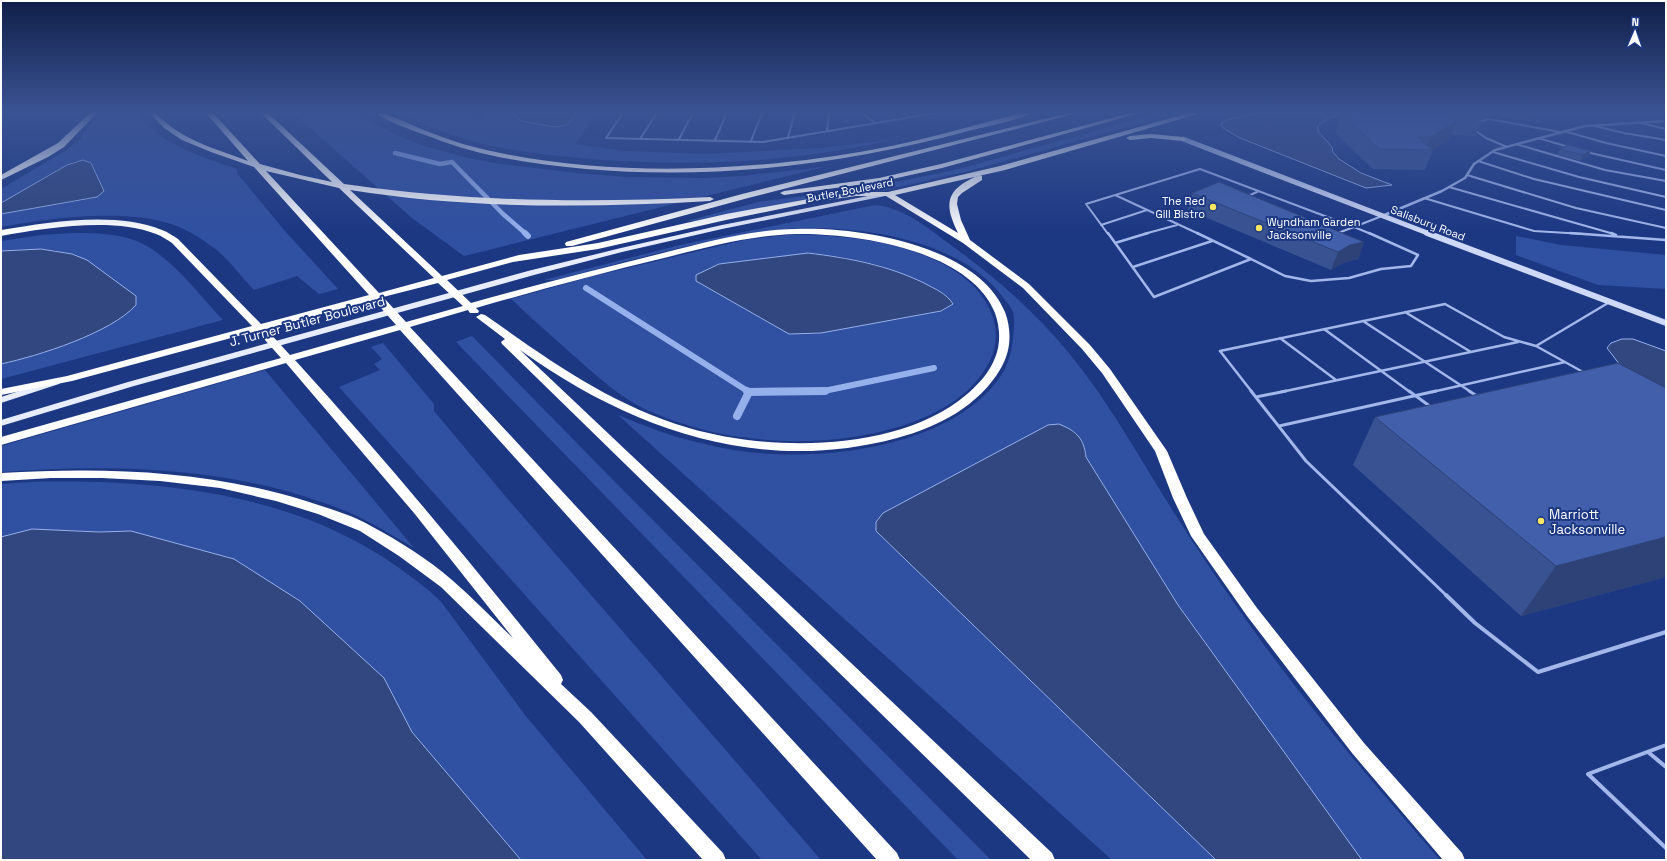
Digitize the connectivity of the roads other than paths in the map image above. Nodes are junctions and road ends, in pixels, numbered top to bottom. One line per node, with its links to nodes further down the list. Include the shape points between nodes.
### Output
1 (48, 153): 21 (highway)
2 (220, 153): 8 (highway, via 301,178 357,189 462,200 610,204 718,199 829,188 879,180)
3 (246, 153): 82 (highway)
4 (307, 153): 50 (highway)
5 (496, 153): 6 (highway, via 556,164 636,169 702,169 790,164)
6 (867, 153)
7 (917, 153): 46 (highway, Butler Boulevard, via 745,196)
8 (989, 153)
9 (1056, 153): 18 (highway, Butler Boulevard)
10 (1217, 153): 32 (street, Salisbury Road)
11 (1491, 153): 17 (street)
12 (1497, 153): 27 (lane, via 1582,178)
13 (1547, 153): 22 (lane, via 1605,170)
14 (1593, 153): 19 (lane)
15 (1653, 153): 16 (lane)
16 (1666, 156)
17 (1478, 161): 20 (street); 31 (lane, via 1534,179)
18 (1002, 168): 25 (highway, Butler Boulevard); 41 (highway, via 964,186 954,197 954,216)
19 (1666, 170)
20 (1467, 175): 23 (street); 36 (lane, via 1576,208)
21 (1, 178)
22 (1666, 181)
23 (1449, 187): 29 (street); 39 (lane)
24 (1259, 191): 26 (lane, via 1200,169); 28 (lane); 35 (lane)
25 (888, 194): 41 (highway); 44 (main road, Butler Boulevard); 46 (highway, via 856,194 821,199 598,246)
26 (1114, 195): 30 (lane); 34 (lane, via 1086,204)
27 (1666, 197)
28 (1243, 198)
29 (1424, 198): 32 (street); 39 (lane, via 1534,231)
30 (1147, 210): 33 (lane); 34 (lane)
31 (1666, 210)
32 (1382, 216): 35 (lane); 48 (street, Salisbury Road)
33 (1177, 224): 42 (lane); 43 (lane)
34 (1101, 225): 43 (lane)
35 (1354, 227): 38 (lane); 45 (lane, via 1418,255 1411,266 1381,269 1349,278 1311,281 1285,276)
36 (1666, 228)
37 (1, 233): 76 (highway, via 60,225 104,223 156,231 175,241 314,387 457,555)
38 (1334, 234)
39 (1624, 237): 40 (lane)
40 (1666, 240)
41 (966, 241): 84 (highway, via 1026,286 1106,371 1161,451 1198,536 1252,612 1358,748)
42 (1212, 241): 45 (lane); 47 (lane)
43 (1115, 243): 47 (lane)
44 (621, 250): 71 (main road, J. Turner Butler Boulevard, via 131,384)
45 (1251, 259): 47 (lane, via 1154,297)
46 (511, 260): 62 (highway, J. Turner Butler Boulevard)
47 (1133, 267)
48 (1610, 302): 52 (street, Salisbury Road); 56 (lane)
49 (1405, 312): 51 (lane); 55 (lane, via 1445,304 1504,337); 57 (lane)
50 (481, 317): 73 (highway, via 582,386 616,405 649,419 685,432 726,442 796,448 844,445 889,437 918,428 941,417 960,406 990,378 1000,363 1006,331 997,305 978,282 966,272 932,255 891,241 846,233 769,233 691,249 515,294); 83 (highway)
51 (1363, 321): 53 (lane); 58 (lane)
52 (1666, 323)
53 (1324, 329): 54 (lane); 60 (lane)
54 (1280, 338): 63 (lane); 67 (lane, via 1220,351)
55 (1521, 342): 56 (lane); 57 (lane)
56 (1536, 346): 59 (lane)
57 (1471, 352): 58 (lane)
58 (1425, 361): 60 (lane); 64 (lane)
59 (1565, 362): 61 (lane); 64 (lane)
60 (1381, 371): 63 (lane); 66 (lane)
61 (1585, 374)
62 (66, 379): 65 (highway); 69 (main road, J. Turner Butler Boulevard)
63 (1336, 380): 67 (lane)
64 (1460, 385): 66 (lane); 68 (lane)
65 (1, 392)
66 (1416, 396): 70 (lane); 72 (lane)
67 (1256, 397): 72 (lane)
68 (1479, 398)
69 (1, 400)
70 (1433, 408)
71 (1, 423)
72 (1278, 426): 75 (lane, via 1306,460 1470,618 1538,672)
73 (1, 441)
74 (1, 477): 76 (highway, via 73,474 160,477 220,484 278,497 365,528 404,552 446,583)
75 (1666, 632)
76 (585, 717): 81 (highway)
77 (1666, 745): 78 (lane)
78 (1648, 752): 79 (lane); 80 (lane, via 1588,774)
79 (1666, 767)
80 (1666, 848)
81 (716, 860)
82 (890, 860)
83 (1044, 860)
84 (1455, 860)

